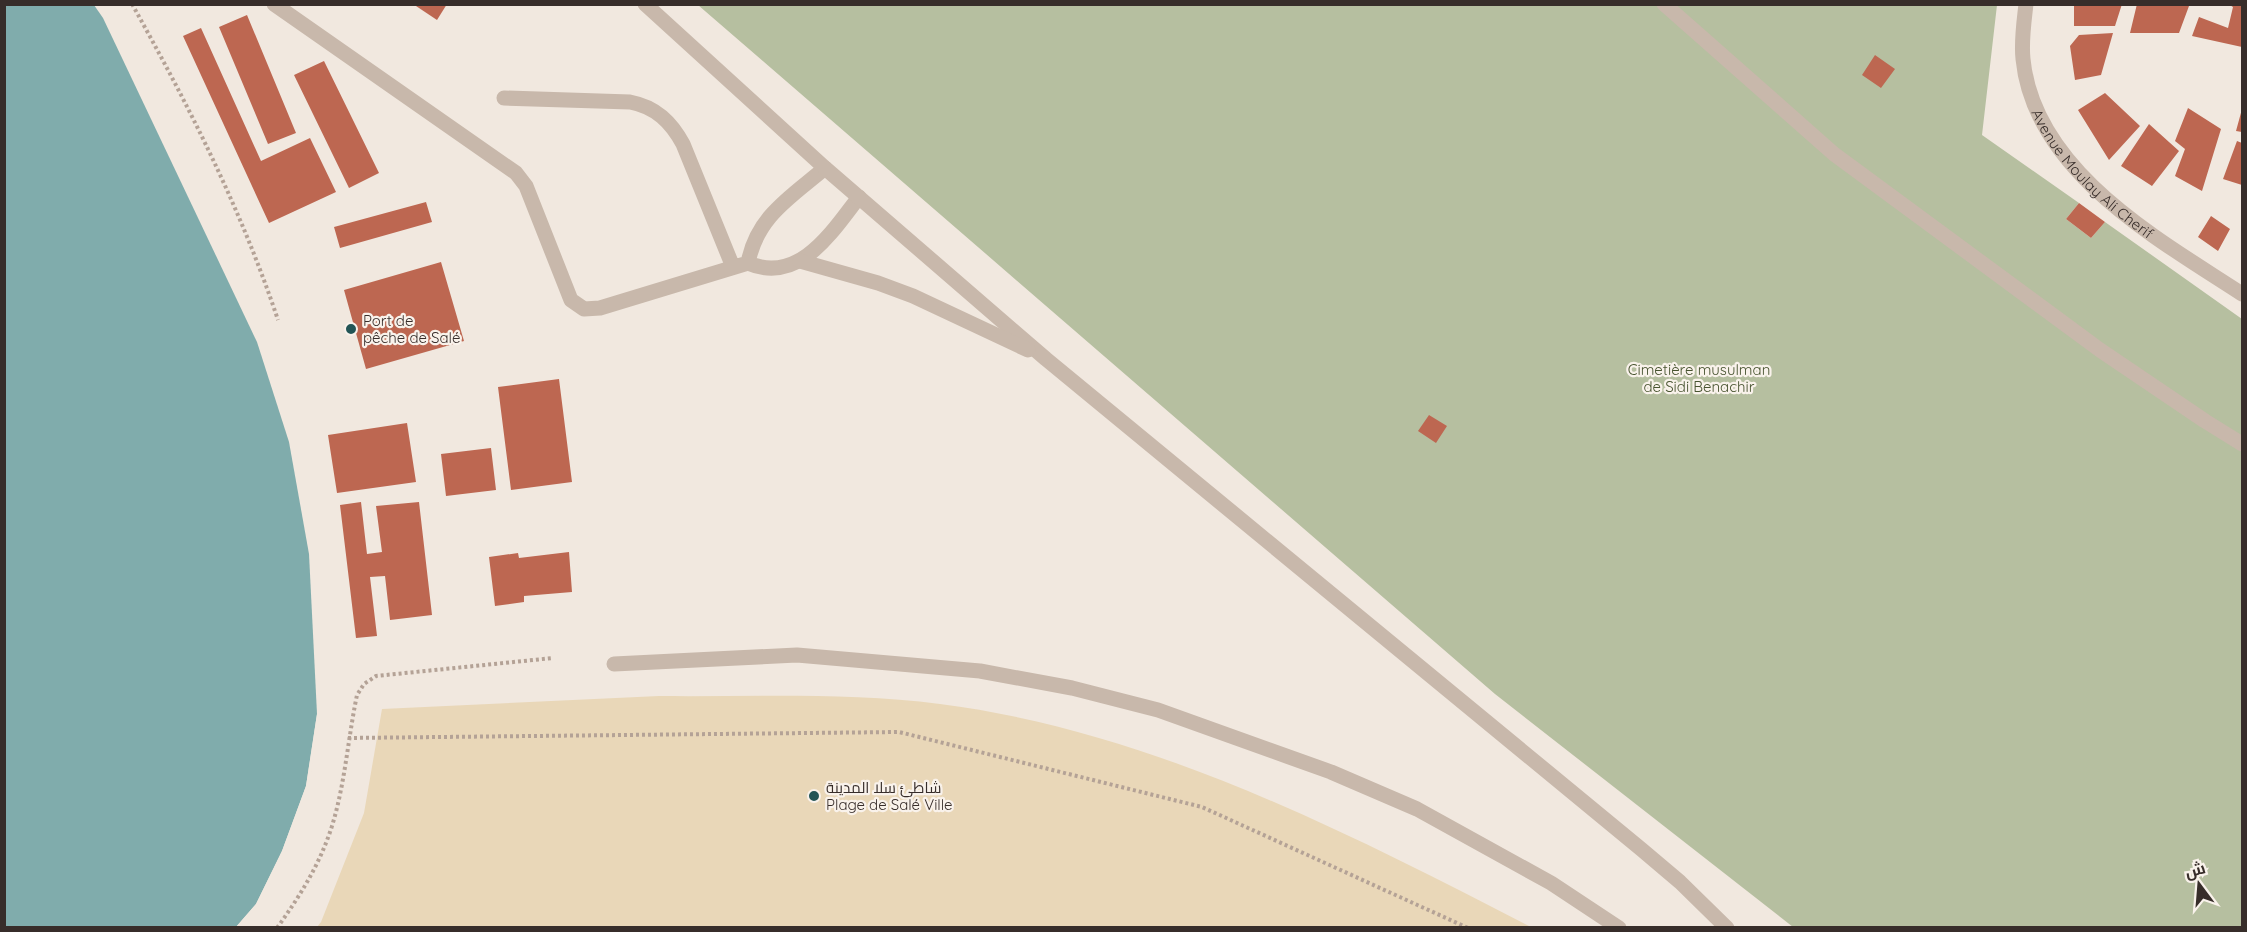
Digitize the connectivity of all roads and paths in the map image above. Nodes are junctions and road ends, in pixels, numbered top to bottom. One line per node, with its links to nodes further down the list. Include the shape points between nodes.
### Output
1 (132, 4): 13 (path, via 203,136 259,264)
2 (274, 4): 11 (street, via 516,172 526,186 571,300 577,305 584,309 600,308)
3 (645, 4): 7 (street)
4 (1664, 4): 15 (street, via 1844,161 2100,350)
5 (2026, 4): 12 (street, Avenue Moulay Ali Cherif, via 2023,59 2040,117 2053,140 2082,176 2121,211)
6 (504, 98): 11 (street, via 630,102 665,118 683,144)
7 (825, 168): 8 (street); 10 (street, via 769,216 756,237)
8 (859, 197): 9 (street, via 831,234); 14 (street)
9 (800, 261): 10 (street, via 774,270); 14 (street, via 913,296)
10 (748, 263): 11 (street)
11 (733, 267)
12 (2242, 294)
13 (278, 320)
14 (1046, 359): 22 (street, via 1641,849)
15 (2242, 444)
16 (553, 658): 18 (path, via 376,676 357,695)
17 (614, 664): 21 (street, via 808,656 980,671 1148,707 1331,772 1417,810 1551,883)
18 (348, 738): 19 (path, via 340,793 321,855); 20 (path, via 899,732 1203,807)
19 (277, 927)
20 (1468, 927)
21 (1619, 927)
22 (1727, 927)

